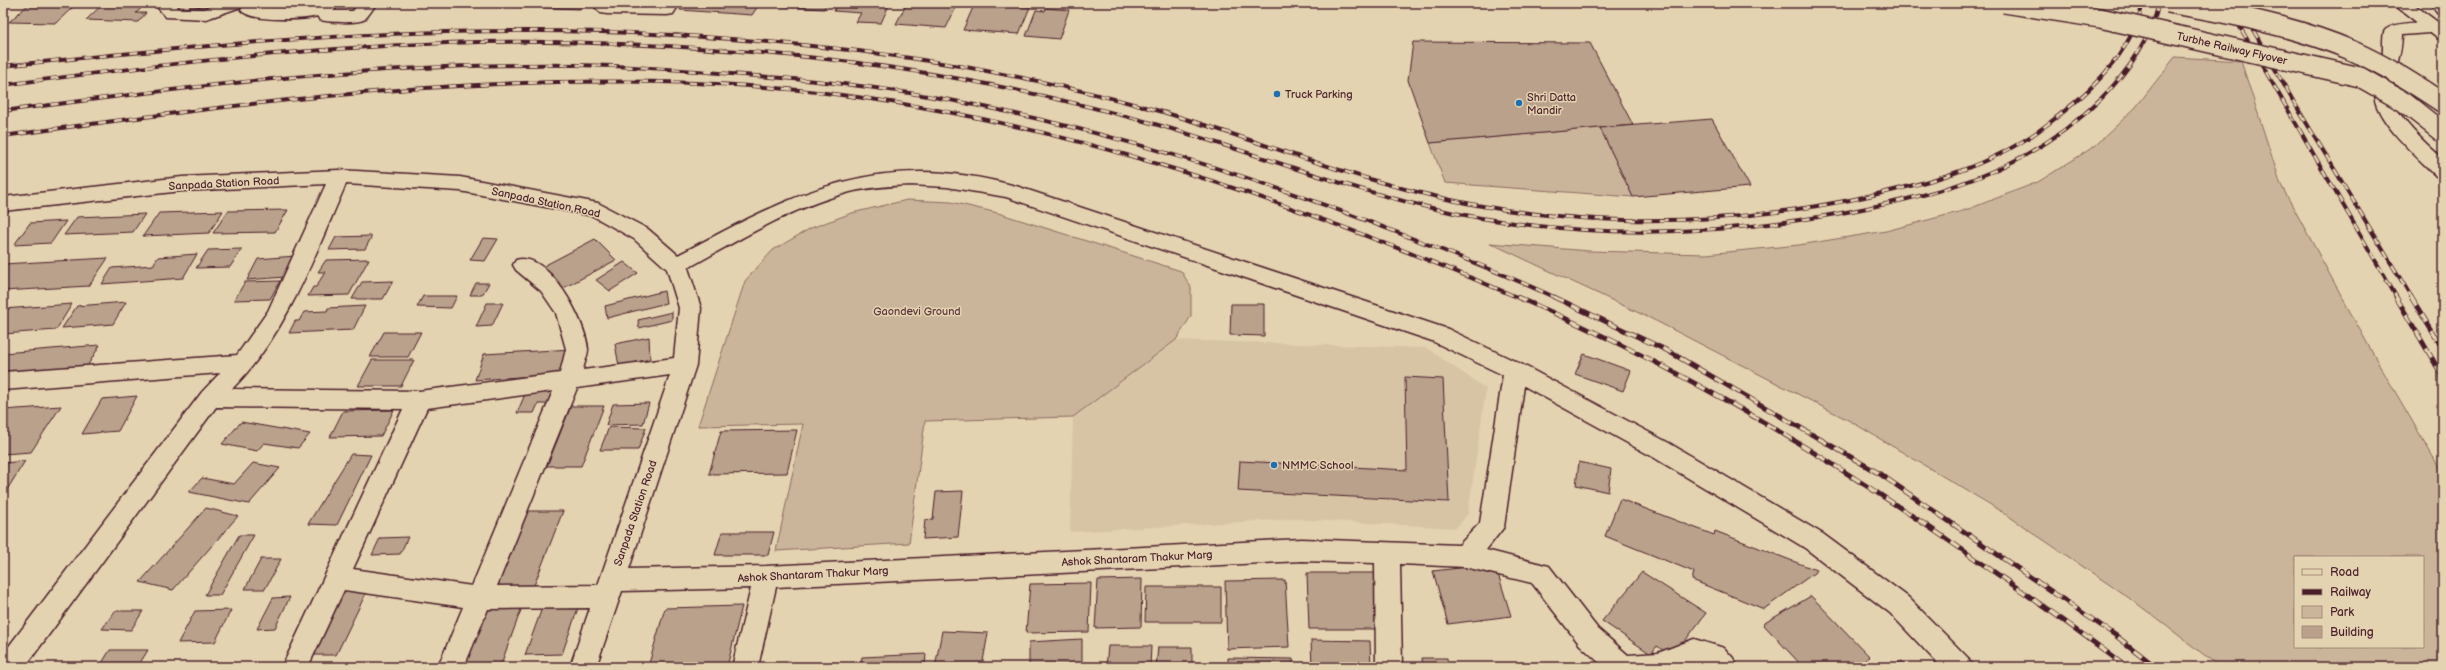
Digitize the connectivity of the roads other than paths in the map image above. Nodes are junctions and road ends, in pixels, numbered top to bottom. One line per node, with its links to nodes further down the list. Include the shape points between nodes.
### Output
1 (170, 3): 2 (main road, via 167,8 172,13 206,14)
2 (235, 3)
3 (255, 3): 4 (main road, via 250,10 254,12 306,14 316,11)
4 (323, 3)
5 (331, 3): 6 (main road, via 324,11 326,16 358,16)
6 (368, 3)
7 (605, 3): 8 (main road, via 604,7 608,9 655,11 667,10)
8 (671, 3)
9 (2004, 3): 16 (main road, Turbhe Railway Flyover, bridge, via 2100,18 2360,77 2377,84)
10 (2168, 3): 15 (main road, bridge, via 2229,14 2296,31 2354,52 2403,76)
11 (2401, 3): 14 (main road)
12 (2439, 3): 13 (main road)
13 (2443, 9)
14 (2439, 29): 17 (main road, via 2401,28 2393,32 2394,52 2383,93 2385,106 2396,121)
15 (2443, 103)
16 (2443, 133)
17 (2443, 172)
18 (339, 177): 19 (main road, Sanpada Station Road, via 182,184); 21 (main road, Sanpada Station Road, via 460,184 598,210 641,234); 22 (main road, via 277,314)
19 (3, 204)
20 (523, 265): 25 (main road, via 549,286 566,312 577,350)
21 (676, 265): 23 (main road, Sanpada Station Road, via 690,308); 24 (main road, via 793,204 853,184 909,178 959,181 1009,191 1432,333)
22 (244, 363): 26 (main road); 27 (main road)
23 (685, 365): 25 (main road); 33 (main road, Sanpada Station Road)
24 (1514, 371): 30 (main road, via 1492,527); 43 (main road, via 1661,450 1814,541 1899,605)
25 (569, 380): 28 (main road); 34 (main road)
26 (3, 381)
27 (210, 398): 28 (main road); 36 (main road)
28 (419, 400): 32 (main road)
29 (1387, 553): 30 (main road, Ashok Shantaram Thakur Marg); 31 (main road, Ashok Shantaram Thakur Marg, via 1302,550); 41 (main road)
30 (1465, 556): 35 (main road, Ashok Shantaram Thakur Marg, via 1540,574 1589,637 1623,666)
31 (766, 577): 33 (main road, Ashok Shantaram Thakur Marg); 40 (main road)
32 (337, 578): 34 (main road, Ashok Shantaram Thakur Marg); 37 (main road)
33 (609, 588): 34 (main road, Ashok Shantaram Thakur Marg); 39 (main road, Sanpada Station Road)
34 (480, 598): 38 (main road)
35 (1669, 664): 42 (main road, Ashok Shantaram Thakur Marg, via 1694,651 1715,657)
36 (9, 667)
37 (295, 667)
38 (451, 667)
39 (583, 667)
40 (745, 667)
41 (1389, 667)
42 (1724, 667)
43 (1959, 667)

